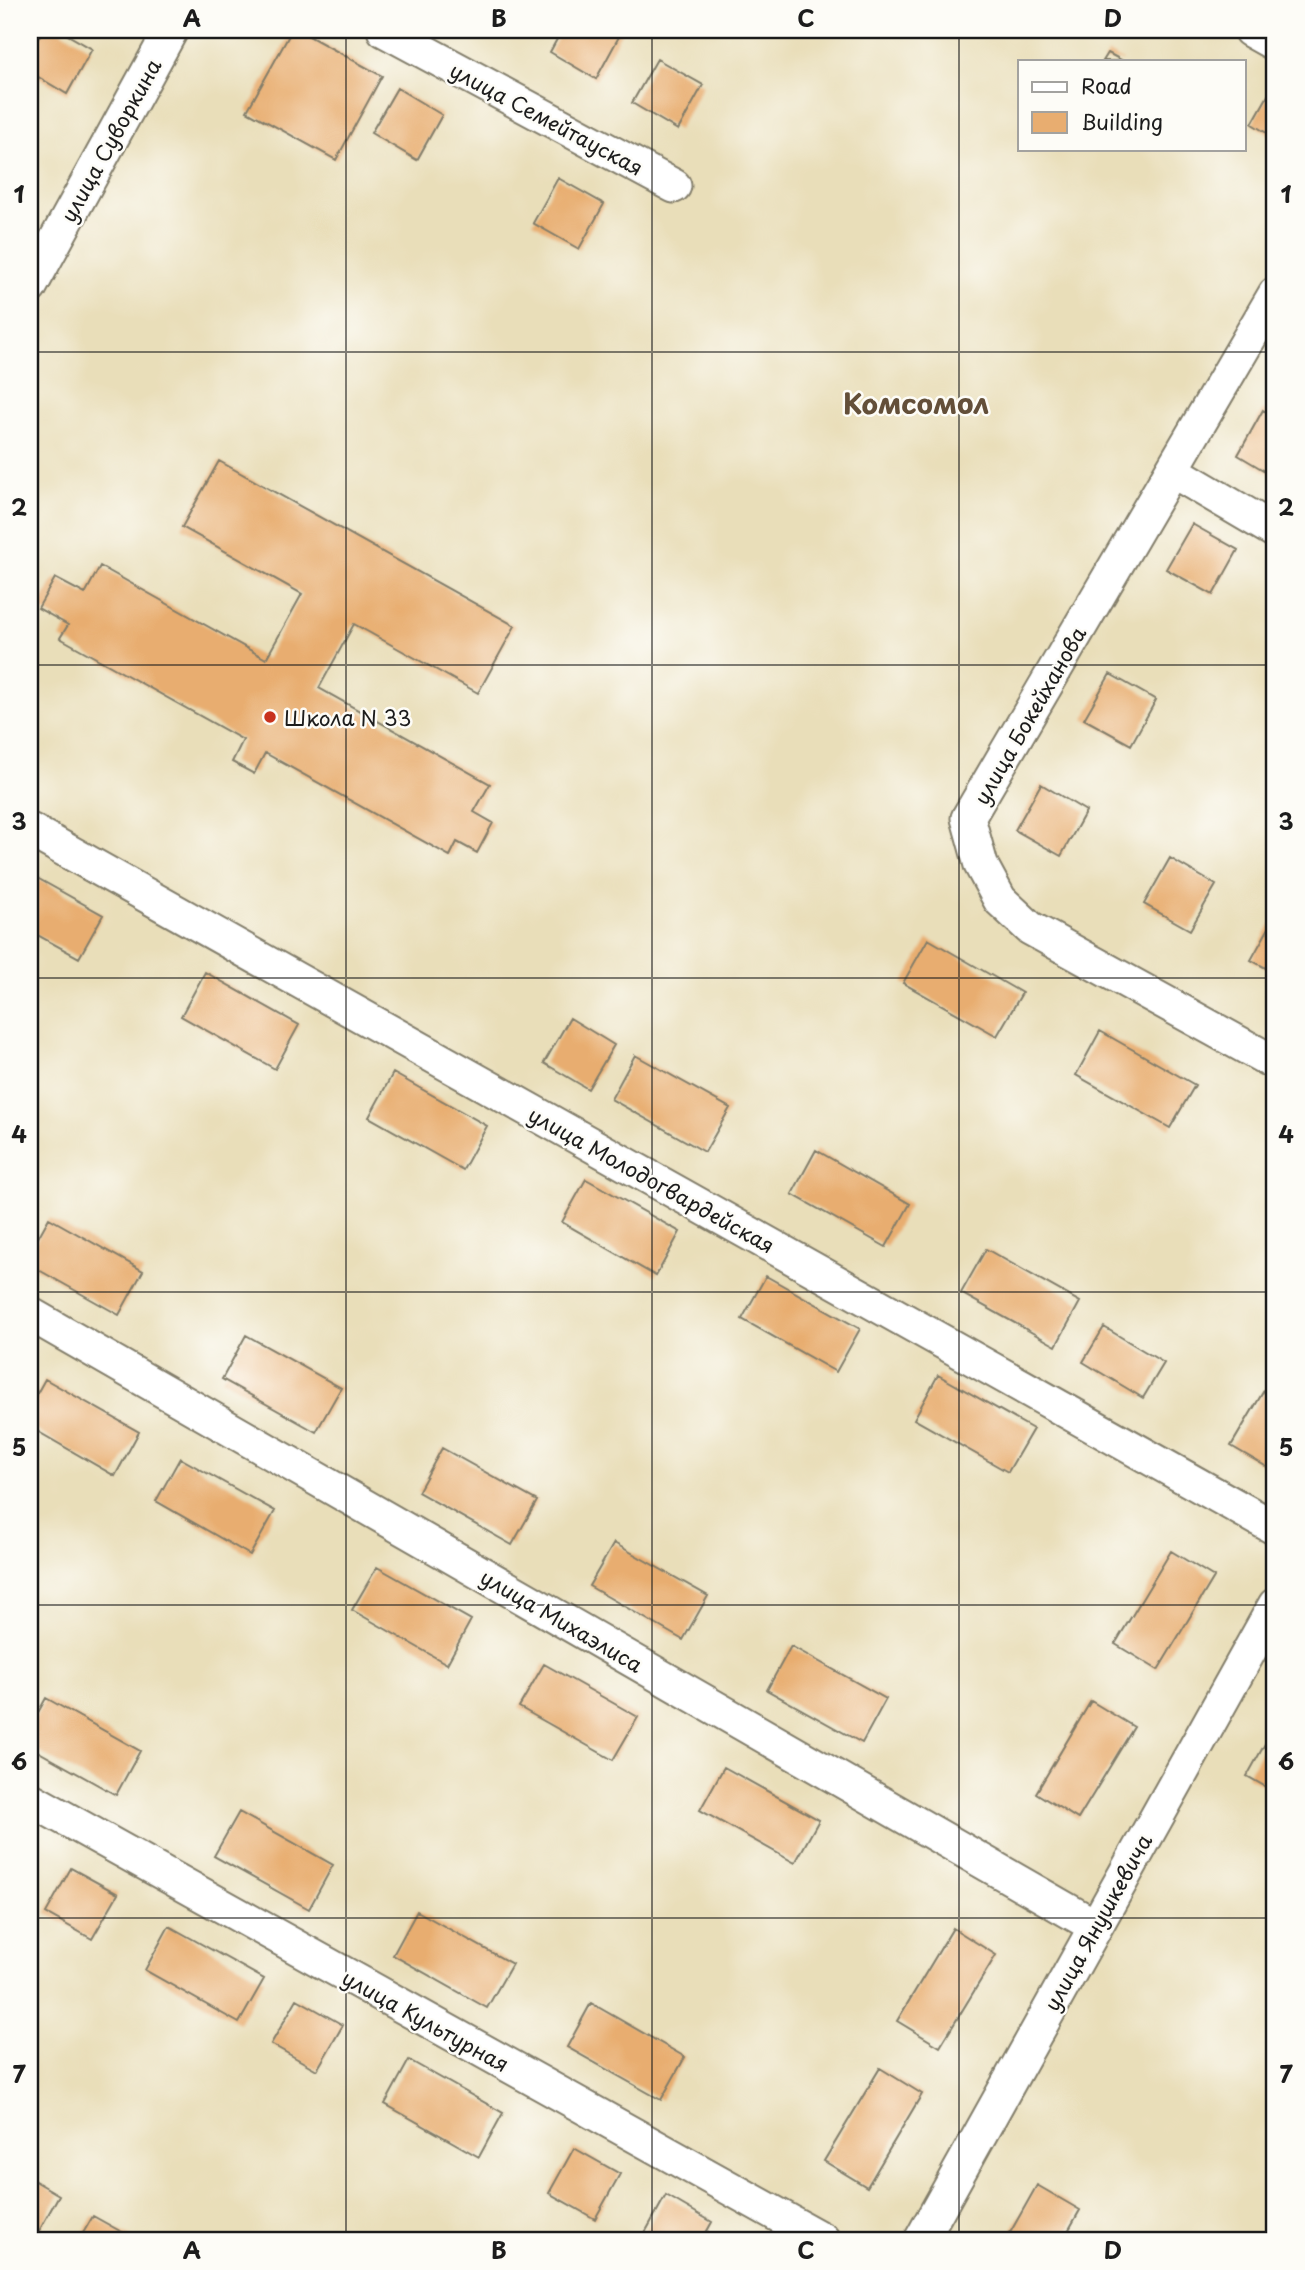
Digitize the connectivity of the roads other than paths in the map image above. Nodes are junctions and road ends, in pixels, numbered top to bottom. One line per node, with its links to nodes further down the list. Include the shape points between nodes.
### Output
1 (171, 30): 6 (street, улица Суворкина)
2 (383, 30): 5 (street, улица Семейтауская)
3 (1250, 30): 4 (street)
4 (1275, 44)
5 (674, 186)
6 (30, 287)
7 (1275, 294): 8 (street, улица Бокейханова)
8 (1173, 471): 9 (street); 11 (street, улица Бокейханова, via 968,818 981,865 1000,900 1030,928)
9 (1275, 531)
10 (30, 830): 13 (street, улица Молодогвардейская)
11 (1275, 1063)
12 (30, 1314): 16 (street, улица Михаэлиса)
13 (1275, 1528)
14 (1275, 1605): 16 (street, улица Янушкевича)
15 (30, 1799): 17 (street, улица Культурная)
16 (1095, 1926): 18 (street, улица Янушкевича)
17 (823, 2240)
18 (921, 2240)

